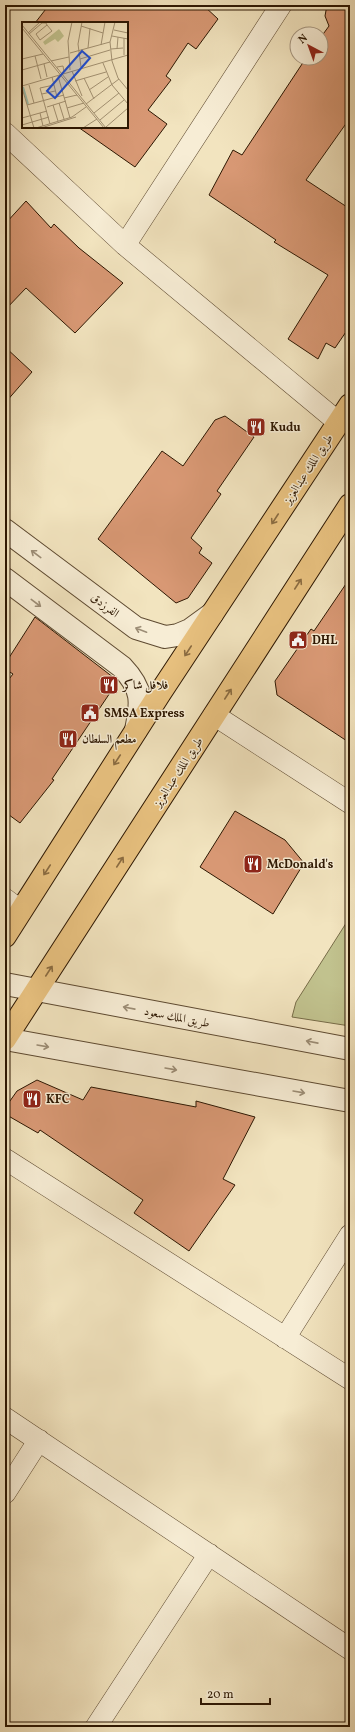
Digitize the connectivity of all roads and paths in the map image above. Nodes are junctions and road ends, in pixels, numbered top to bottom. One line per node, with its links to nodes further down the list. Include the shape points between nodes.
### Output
1 (281, 5): 3 (street)
2 (5, 133): 3 (street)
3 (126, 245): 4 (street)
4 (344, 413): 8 (highway, طريق الملك عبدالعزيز, one-way to 8)
5 (350, 505): 9 (highway, طريق الملك عبدالعزيز, one-way to 5)
6 (5, 530): 8 (street, الفرزدق, one-way to 6, via 190,630 178,635 165,636 136,628)
7 (5, 579): 10 (street, one-way to 10, via 122,667 133,679 140,701)
8 (214, 612): 10 (highway, طريق الملك عبدالعزيز, one-way to 10)
9 (214, 715): 11 (street); 15 (highway, طريق الملك عبدالعزيز, one-way to 9)
10 (136, 730): 12 (highway, طريق الملك عبدالعزيز, one-way to 12)
11 (350, 803)
12 (13, 905): 13 (highway, طريق الملك عبدالعزيز)
13 (5, 936)
14 (5, 984): 15 (street, طريق الملك سعود)
15 (36, 990): 16 (highway, طريق الملك عبدالعزيز); 17 (street, طريق الملك سعود, one-way to 15)
16 (5, 1039): 18 (street, one-way to 18)
17 (350, 1049)
18 (350, 1102)
19 (5, 1159): 21 (street)
20 (350, 1235): 21 (street)
21 (285, 1338): 22 (street)
22 (350, 1379)
23 (5, 1418): 24 (street)
24 (39, 1440): 25 (street); 26 (street)
25 (5, 1493)
26 (209, 1554): 27 (street); 28 (street)
27 (350, 1649)
28 (96, 1727)

